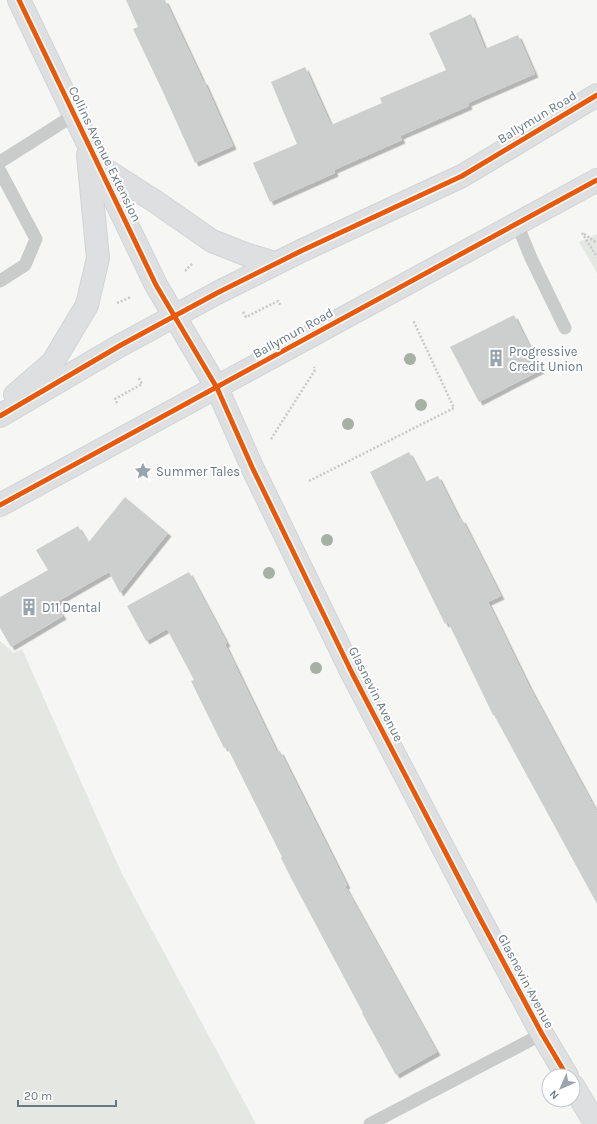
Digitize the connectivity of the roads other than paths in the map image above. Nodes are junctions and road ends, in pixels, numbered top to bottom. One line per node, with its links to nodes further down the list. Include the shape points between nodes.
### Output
1 (19, 0): 3 (main road, Collins Avenue Extension)
2 (597, 95): 10 (main road, Ballymun Road, via 462,176)
3 (74, 115): 4 (main road, Collins Avenue Extension); 5 (lane)
4 (87, 143): 6 (main road, Collins Avenue Extension); 15 (main road, via 98,258 87,305 53,362)
5 (0, 162)
6 (98, 165): 10 (main road, via 212,241); 12 (main road, Collins Avenue Extension)
7 (0, 172): 11 (lane, via 36,239 25,265)
8 (597, 180): 9 (main road, Ballymun Road)
9 (517, 224): 13 (lane); 14 (main road, Ballymun Road)
10 (275, 263): 12 (main road, Ballymun Road)
11 (0, 281)
12 (174, 317): 14 (main road, Glasnevin Avenue); 16 (main road, Ballymun Road)
13 (565, 328)
14 (217, 388): 17 (main road, Ballymun Road); 18 (main road, Glasnevin Avenue, via 252,467 352,673)
15 (0, 408)
16 (0, 416)
17 (0, 505)
18 (542, 1034): 19 (main road, Glasnevin Avenue); 21 (lane)
19 (562, 1068)
20 (581, 1099): 22 (main road)
21 (370, 1124)
22 (596, 1124)

